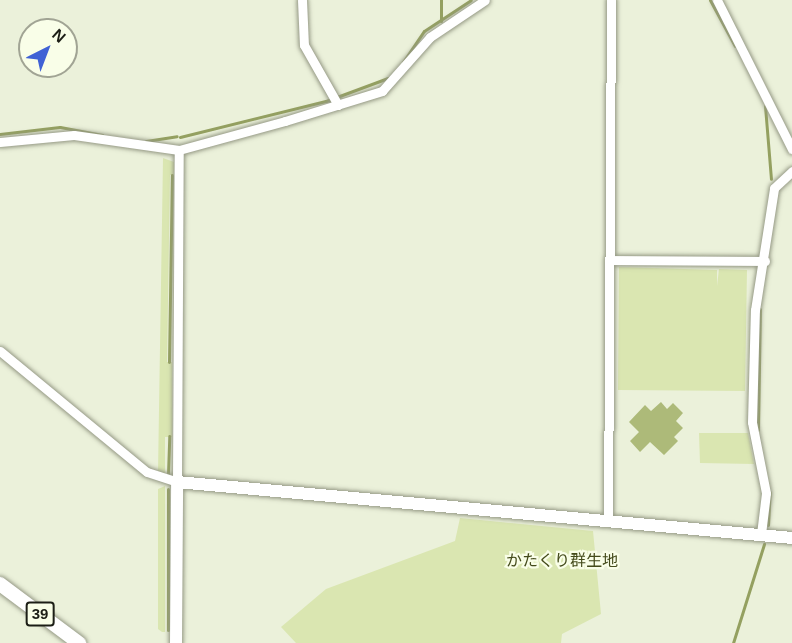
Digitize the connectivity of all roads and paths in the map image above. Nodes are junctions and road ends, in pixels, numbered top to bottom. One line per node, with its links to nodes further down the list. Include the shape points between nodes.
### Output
1 (302, 0): 5 (street, via 304,45)
2 (485, 0): 5 (street, via 430,37 387,88)
3 (611, 0): 10 (street)
4 (717, 0): 7 (street)
5 (338, 105): 8 (street)
6 (0, 142): 8 (street, via 74,135)
7 (792, 149)
8 (179, 150): 13 (street)
9 (792, 171): 11 (street, via 774,188)
10 (609, 260): 11 (street); 14 (street)
11 (765, 261): 15 (street, via 755,310 752,422 766,493)
12 (0, 351): 13 (street, via 147,472)
13 (177, 482): 14 (street); 19 (street)
14 (608, 520): 15 (street)
15 (761, 534): 16 (street)
16 (792, 538)
17 (0, 584): 18 (main road, 39)
18 (80, 643)
19 (176, 643)

